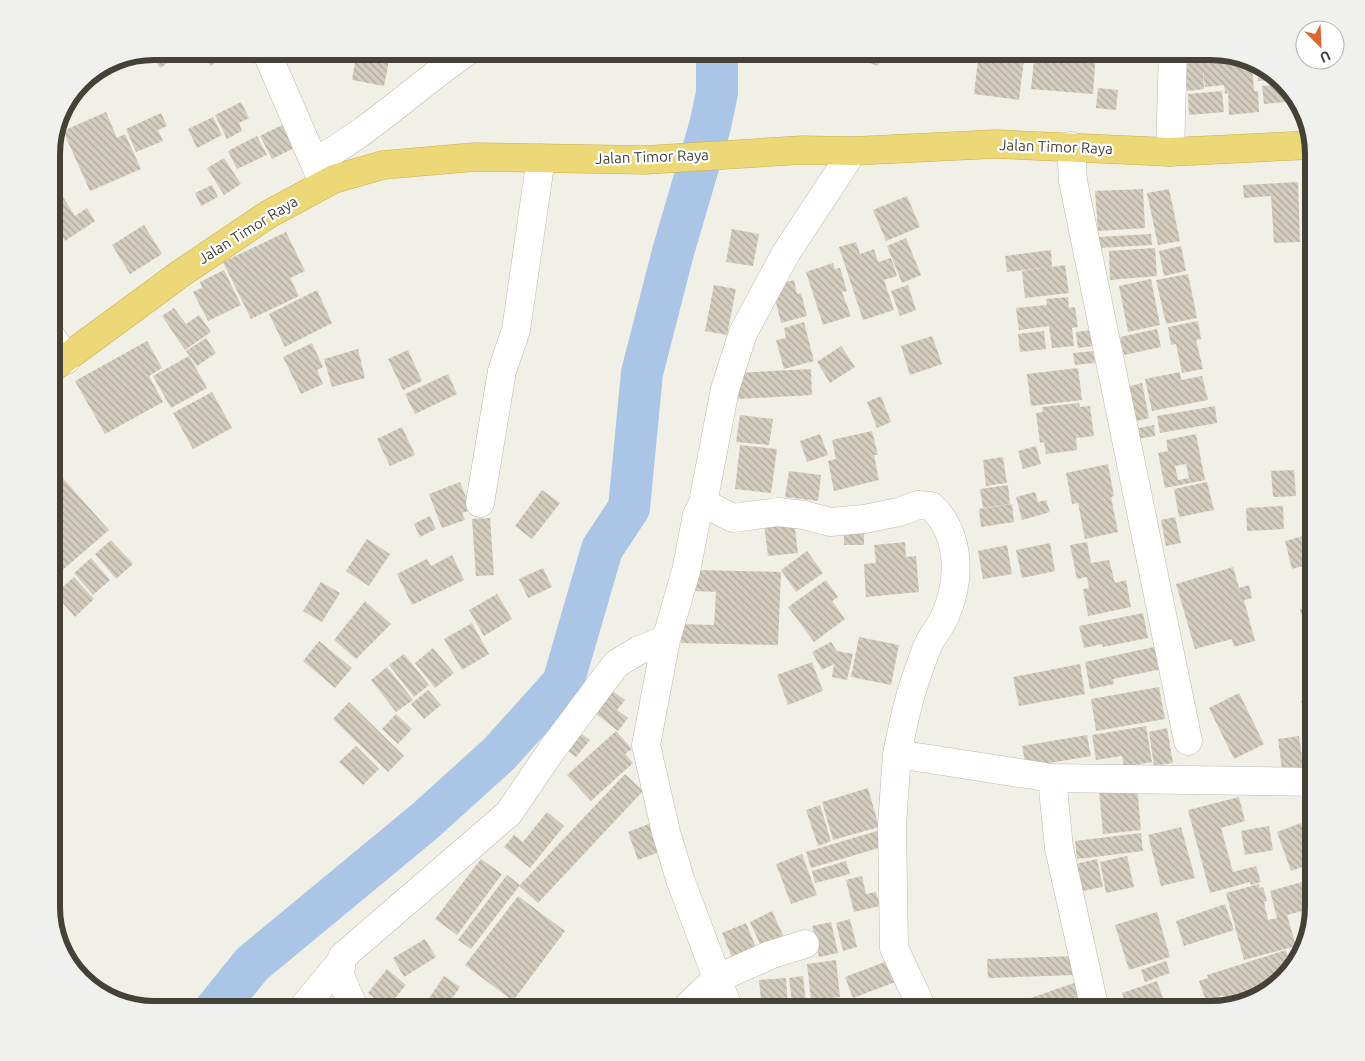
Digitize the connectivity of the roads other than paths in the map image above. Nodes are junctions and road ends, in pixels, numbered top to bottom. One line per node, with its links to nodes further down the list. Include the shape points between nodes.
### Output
1 (270, 60): 9 (street)
2 (455, 60): 9 (street, via 342,147)
3 (1173, 60): 7 (street)
4 (1071, 146): 6 (highway, Jalan Timor Raya, via 996,144); 7 (highway, Jalan Timor Raya); 14 (street, via 1073,181)
5 (1304, 146): 7 (highway, Jalan Timor Raya)
6 (853, 151): 8 (highway, Jalan Timor Raya, via 803,150 645,160); 12 (street, via 786,253 742,333 725,389)
7 (1170, 152)
8 (541, 158): 9 (highway, Jalan Timor Raya, via 475,157 383,166 334,179); 11 (street, via 516,330 502,370)
9 (319, 173): 10 (highway, Jalan Timor Raya, via 268,214)
10 (60, 364)
11 (480, 503)
12 (703, 503): 13 (street, via 697,515 686,571); 15 (street, via 733,518 778,512 830,522 931,506 946,522 957,568 952,594 945,617 928,643 908,701)
13 (666, 640): 19 (street, via 616,664 509,813 342,957); 20 (street, via 646,745 680,879)
14 (1188, 741)
15 (897, 754): 16 (street); 25 (street, via 892,825 894,948)
16 (1052, 778): 17 (street); 26 (street, via 1059,848)
17 (1305, 782)
18 (806, 944): 20 (street, via 770,955)
19 (339, 964): 21 (street); 22 (street, via 341,981)
20 (716, 979): 23 (street); 24 (street)
21 (309, 1001)
22 (351, 1001)
23 (693, 1001)
24 (725, 1001)
25 (918, 1001)
26 (1093, 1001)

